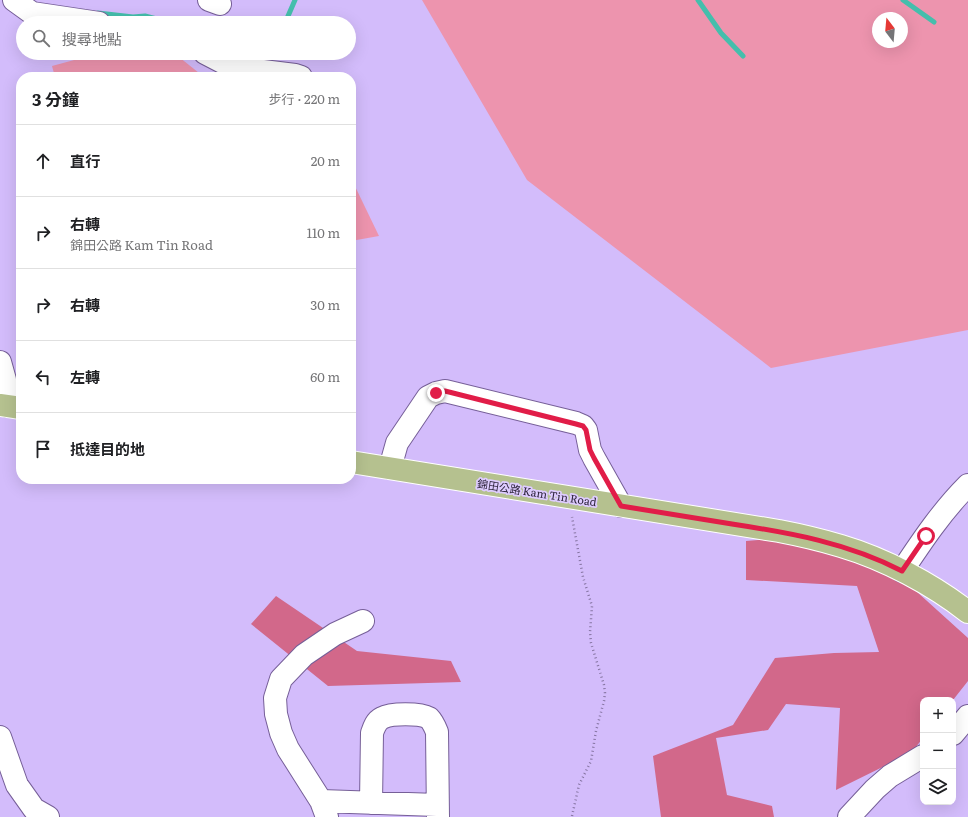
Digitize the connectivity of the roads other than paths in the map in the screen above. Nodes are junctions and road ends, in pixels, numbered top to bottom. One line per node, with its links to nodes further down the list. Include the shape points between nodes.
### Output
1 (14, 0): 2 (street, via 32,13)
2 (52, 16)
3 (218, 60): 4 (street, via 232,67)
4 (271, 72)
5 (0, 362): 6 (street)
6 (10, 406)
7 (356, 463): 8 (main road, 錦田公路 Kam Tin Road)
8 (390, 468): 10 (main road, 錦田公路 Kam Tin Road); 10 (street, via 397,443 428,398 445,391 583,426 590,450)
9 (968, 485): 11 (street, via 945,510)
10 (621, 506): 11 (main road, 錦田公路 Kam Tin Road, via 810,537 866,554)
11 (902, 571): 12 (main road, 錦田公路 Kam Tin Road)
12 (968, 612)
13 (363, 621): 20 (street, via 335,634 304,655 281,679 275,698 276,714 283,738)
14 (968, 716): 15 (street)
15 (954, 733)
16 (0, 737): 18 (street)
17 (920, 758): 23 (street, via 890,776)
18 (8, 787): 22 (street)
19 (371, 803): 20 (street); 21 (street); 21 (street, via 374,726 390,715 422,715 434,724 437,732)
20 (324, 809)
21 (438, 811)
22 (48, 817)
23 (849, 817)

